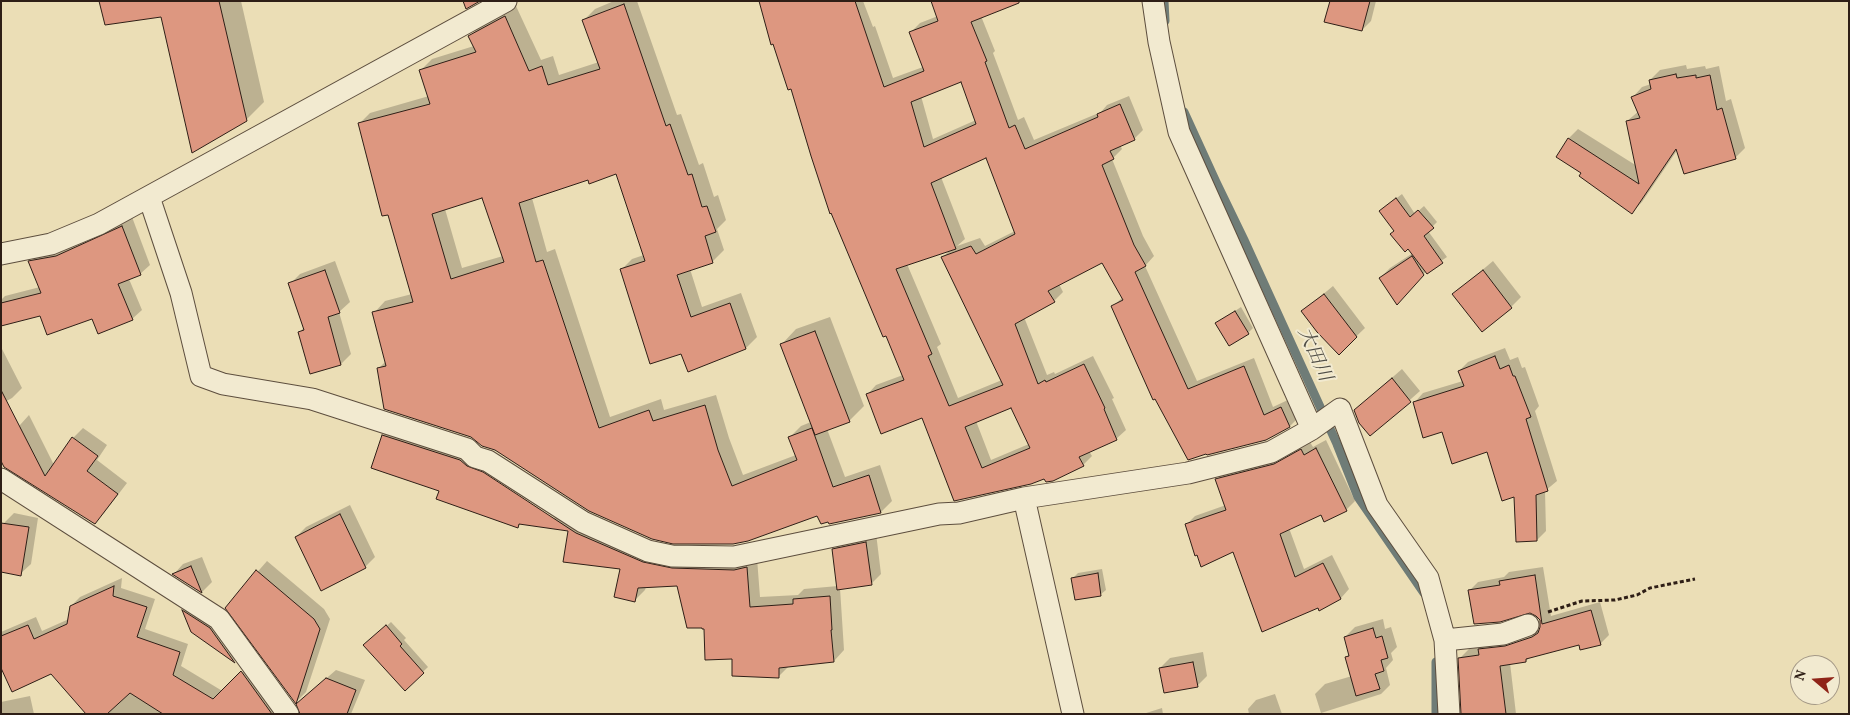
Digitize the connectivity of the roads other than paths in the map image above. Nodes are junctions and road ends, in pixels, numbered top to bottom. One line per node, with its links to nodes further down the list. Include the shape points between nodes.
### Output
1 (506, 1): 3 (street)
2 (1153, 1): 5 (street, via 1179,132)
3 (149, 197): 4 (street, via 99,224 51,244); 7 (street, via 181,293 201,376 223,384 312,399 467,449 475,457 488,461 583,522 648,551 672,556 734,557)
4 (1, 254)
5 (1312, 428): 7 (street, via 1271,452 1212,467); 9 (street, via 1340,409 1377,505 1428,578)
6 (1, 478): 10 (street, via 219,619)
7 (1024, 498): 11 (street)
8 (1528, 625): 9 (street, via 1503,634)
9 (1445, 640): 12 (street)
10 (288, 714)
11 (1073, 714)
12 (1449, 714)

